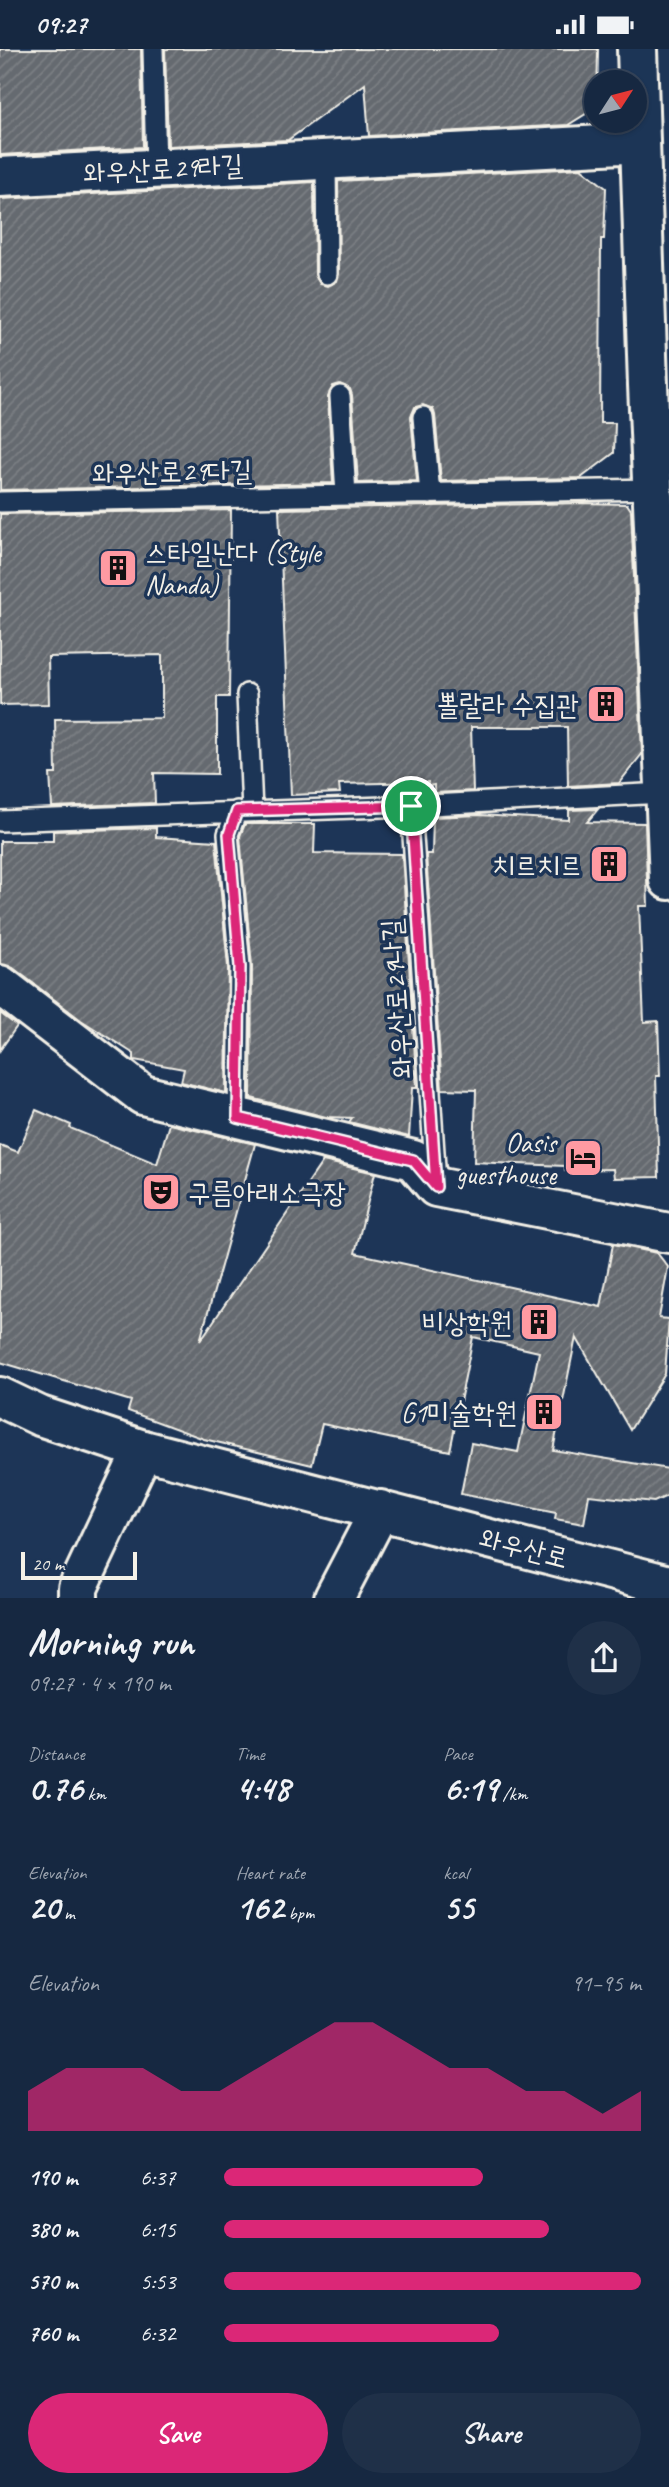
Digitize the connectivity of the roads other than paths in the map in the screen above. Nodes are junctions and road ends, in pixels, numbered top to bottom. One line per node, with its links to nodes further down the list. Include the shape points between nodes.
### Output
1 (153, 49): 5 (lane)
2 (637, 49): 3 (street)
3 (649, 121): 4 (street, 와우산로29라길); 8 (street)
4 (326, 160): 5 (street, 와우산로29라길); 7 (lane)
5 (156, 169): 6 (street, 와우산로29라길)
6 (0, 177)
7 (327, 274)
8 (659, 385): 11 (street)
9 (340, 396): 13 (lane)
10 (424, 417): 12 (lane)
11 (652, 489): 12 (lane, 와우산로29다길); 15 (street)
12 (430, 493): 13 (lane, 와우산로29다길)
13 (346, 495): 14 (lane, 와우산로29다길)
14 (0, 502)
15 (664, 658): 17 (street)
16 (247, 694): 19 (lane)
17 (664, 793): 18 (lane); 21 (street)
18 (411, 806): 19 (lane); 24 (lane, 와우산로29나길)
19 (245, 811): 20 (lane); 23 (lane, via 229,834 240,967)
20 (0, 821)
21 (669, 880)
22 (0, 985): 23 (street, via 143,1095)
23 (238, 1118): 24 (street, via 413,1160)
24 (436, 1187): 25 (street)
25 (669, 1233)
26 (0, 1397): 27 (street, 와우산로, via 40,1416)
27 (143, 1450): 28 (street, 와우산로); 30 (street, via 78,1588)
28 (380, 1510): 29 (street, 와우산로); 31 (street)
29 (669, 1585)
30 (78, 1598)
31 (334, 1598)

